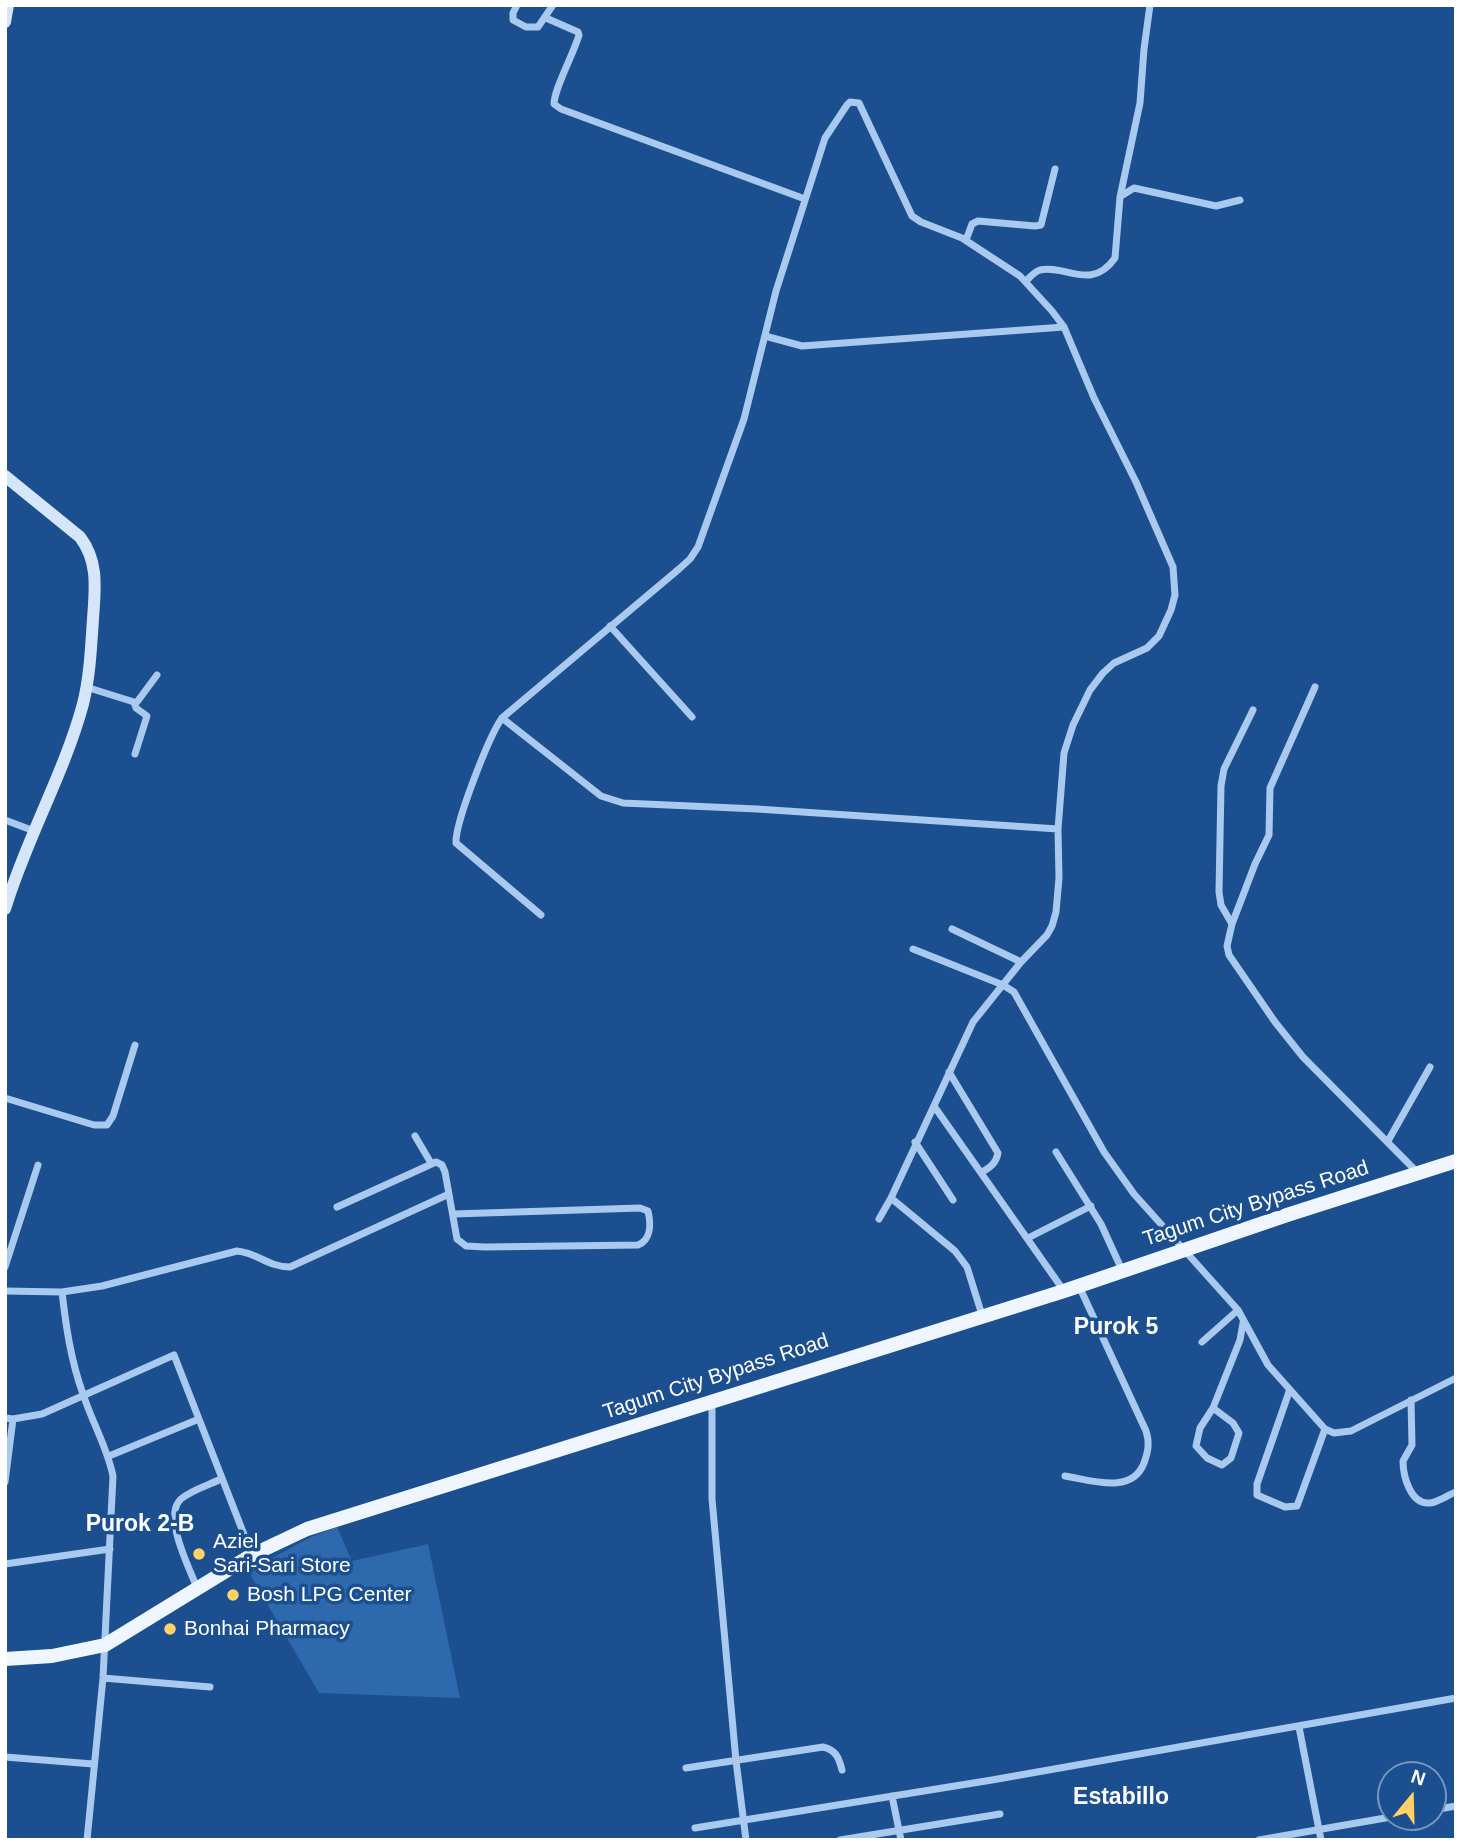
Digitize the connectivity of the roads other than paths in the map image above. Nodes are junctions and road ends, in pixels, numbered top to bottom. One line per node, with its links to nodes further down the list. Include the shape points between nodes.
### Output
1 (8, 5): 6 (main road)
2 (517, 5): 5 (street, via 513,20 526,27 538,27)
3 (554, 5): 5 (street)
4 (1150, 5): 8 (street, via 1140,103)
5 (546, 18): 9 (street, via 579,36 554,97 554,104 561,109)
6 (5, 22)
7 (1055, 169): 11 (street, via 1041,225 978,220)
8 (1120, 197): 10 (street, via 1134,188 1216,206); 12 (street, via 1113,261 1097,273 1042,270)
9 (805, 199): 11 (street, via 828,133 847,105 855,102 862,106 912,216); 14 (street)
10 (1241, 200)
11 (966, 240): 12 (street)
12 (1026, 281): 13 (street)
13 (1064, 327): 14 (street, via 802,346); 26 (street, via 1176,580 1171,610 1159,636 1103,673 1079,713 1064,753)
14 (765, 336): 16 (street, via 744,419 698,547 679,569)
15 (5, 476): 18 (main road, via 89,548 95,576)
16 (610, 626): 22 (street); 23 (street)
17 (158, 675): 20 (street)
18 (86, 687): 20 (street); 27 (main road)
19 (1315, 687): 30 (street, via 1270,788 1269,835)
20 (134, 702): 24 (street, via 147,716)
21 (1254, 709): 30 (street, via 1224,769 1221,786 1219,892)
22 (692, 717)
23 (502, 718): 26 (street, via 601,796 623,803); 29 (street, via 486,745 456,840)
24 (135, 754)
25 (5, 820): 27 (street)
26 (1058, 829): 33 (street, via 1054,919 1047,935)
27 (34, 831): 28 (main road)
28 (5, 909)
29 (541, 915)
30 (1232, 924): 41 (street, via 1229,955 1275,1022 1303,1057)
31 (952, 929): 33 (street)
32 (914, 949): 34 (street)
33 (1021, 961): 34 (street)
34 (1003, 985): 37 (street, via 973,1022); 57 (street, via 1017,997 1104,1152 1134,1194)
35 (135, 1045): 38 (street, via 107,1125)
36 (1430, 1067): 41 (street)
37 (949, 1072): 39 (street); 47 (street, via 998,1153 992,1166)
38 (5, 1098)
39 (934, 1106): 42 (street); 47 (street)
40 (415, 1136): 45 (street)
41 (1388, 1141): 48 (street)
42 (915, 1142): 50 (street); 51 (street)
43 (1056, 1152): 52 (street)
44 (1456, 1161): 48 (main road, Tagum City Bypass Road)
45 (431, 1163): 49 (street, via 442,1165); 53 (street)
46 (38, 1165): 58 (street)
47 (982, 1172): 56 (street)
48 (1419, 1173): 57 (main road, Tagum City Bypass Road)
49 (449, 1194): 54 (street); 63 (street, via 290,1267 276,1267 246,1252 225,1253)
50 (891, 1198): 55 (street); 65 (street, via 961,1259 973,1280)
51 (953, 1200)
52 (1091, 1206): 56 (street); 59 (street)
53 (337, 1207)
54 (454, 1214): 54 (street, via 461,1244 485,1247 638,1245 648,1237 650,1217 640,1208)
55 (879, 1219)
56 (1028, 1238): 62 (street)
57 (1185, 1250): 59 (main road, Tagum City Bypass Road); 64 (street)
58 (5, 1267)
59 (1122, 1270): 60 (main road, Tagum City Bypass Road)
60 (1079, 1286): 62 (main road, Tagum City Bypass Road); 78 (street, via 1146,1431 1149,1449 1142,1470 1127,1482)
61 (5, 1291): 63 (street)
62 (1064, 1291): 65 (main road, Tagum City Bypass Road)
63 (62, 1292): 70 (street)
64 (1238, 1310): 66 (street); 67 (street)
65 (982, 1315): 71 (main road, Tagum City Bypass Road)
66 (1243, 1322): 69 (street); 73 (street)
67 (1202, 1342)
68 (1456, 1377): 72 (street)
69 (1289, 1392): 76 (street); 76 (street, via 1257,1495 1297,1507)
70 (83, 1395): 74 (street, via 42,1414); 75 (street, via 174,1355); 77 (street)
71 (712, 1400): 83 (main road, Tagum City Bypass Road, via 333,1520); 93 (street, via 712,1499)
72 (1411, 1400): 76 (street, via 1351,1431); 81 (street, via 1412,1446 1403,1461 1407,1483 1414,1496 1427,1503)
73 (1213, 1408): 73 (street, via 1239,1433 1231,1458 1222,1465 1196,1446 1200,1428)
74 (9, 1419): 80 (street)
75 (199, 1419): 77 (street); 79 (street)
76 (1325, 1429)
77 (109, 1456): 82 (street, via 114,1490)
78 (1065, 1476)
79 (221, 1479): 83 (street); 85 (street, via 181,1499 175,1508 178,1536)
80 (5, 1482)
81 (1456, 1492)
82 (110, 1549): 84 (street); 86 (street)
83 (252, 1555): 85 (main road, Tagum City Bypass Road)
84 (5, 1564)
85 (197, 1588): 86 (main road, Tagum City Bypass Road)
86 (105, 1645): 87 (main road, Tagum City Bypass Road); 88 (street)
87 (5, 1660)
88 (103, 1678): 89 (street); 94 (street)
89 (210, 1687)
90 (1456, 1698): 91 (street)
91 (1299, 1727): 97 (street); 102 (street)
92 (5, 1756): 94 (street)
93 (736, 1761): 95 (street); 96 (street, via 823,1747 836,1753); 100 (street)
94 (93, 1764): 104 (street)
95 (686, 1768)
96 (842, 1770)
97 (892, 1796): 100 (street); 103 (street)
98 (1000, 1814): 103 (street)
99 (1377, 1819): 102 (street)
100 (743, 1821): 101 (street); 105 (street)
101 (695, 1828)
102 (1320, 1829): 108 (street); 109 (street)
103 (899, 1830): 106 (street); 107 (street)
104 (87, 1840)
105 (746, 1840)
106 (841, 1840)
107 (901, 1840)
108 (1259, 1840)
109 (1321, 1840)

